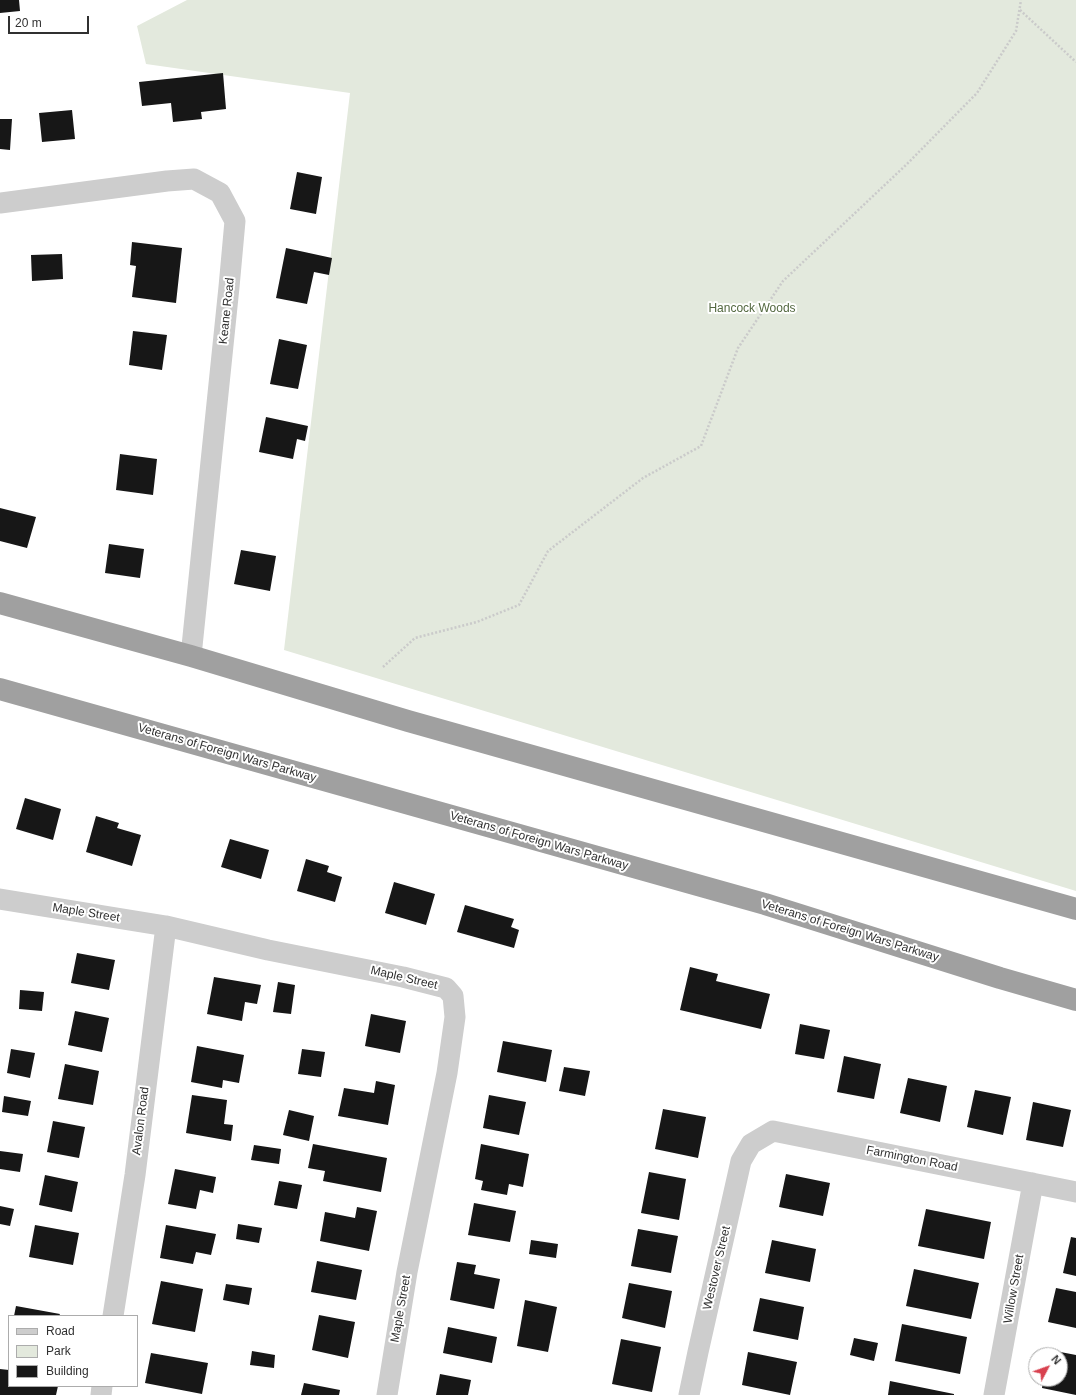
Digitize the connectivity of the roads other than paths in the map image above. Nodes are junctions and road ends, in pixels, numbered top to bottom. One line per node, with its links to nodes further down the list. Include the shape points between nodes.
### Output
1 (0, 203): 3 (street, Keane Road, via 194,179 220,193 235,221)
2 (0, 602): 3 (highway)
3 (191, 656): 6 (highway, via 408,721)
4 (0, 689): 8 (highway, Veterans of Foreign Wars Parkway, via 751,900)
5 (0, 899): 7 (street, Maple Street)
6 (1076, 909)
7 (166, 926): 12 (street, Avalon Road, via 135,1175); 13 (street, Maple Street, via 268,950 403,977 446,988 453,996 455,1017 447,1073 407,1272)
8 (1076, 1000)
9 (751, 1144): 10 (street, Farmington Road, via 773,1131); 14 (street, Westover Street, via 742,1161)
10 (1033, 1183): 11 (street, Farmington Road); 15 (street, Willow Street)
11 (1076, 1192)
12 (113, 1315)
13 (387, 1395)
14 (689, 1395)
15 (994, 1395)

